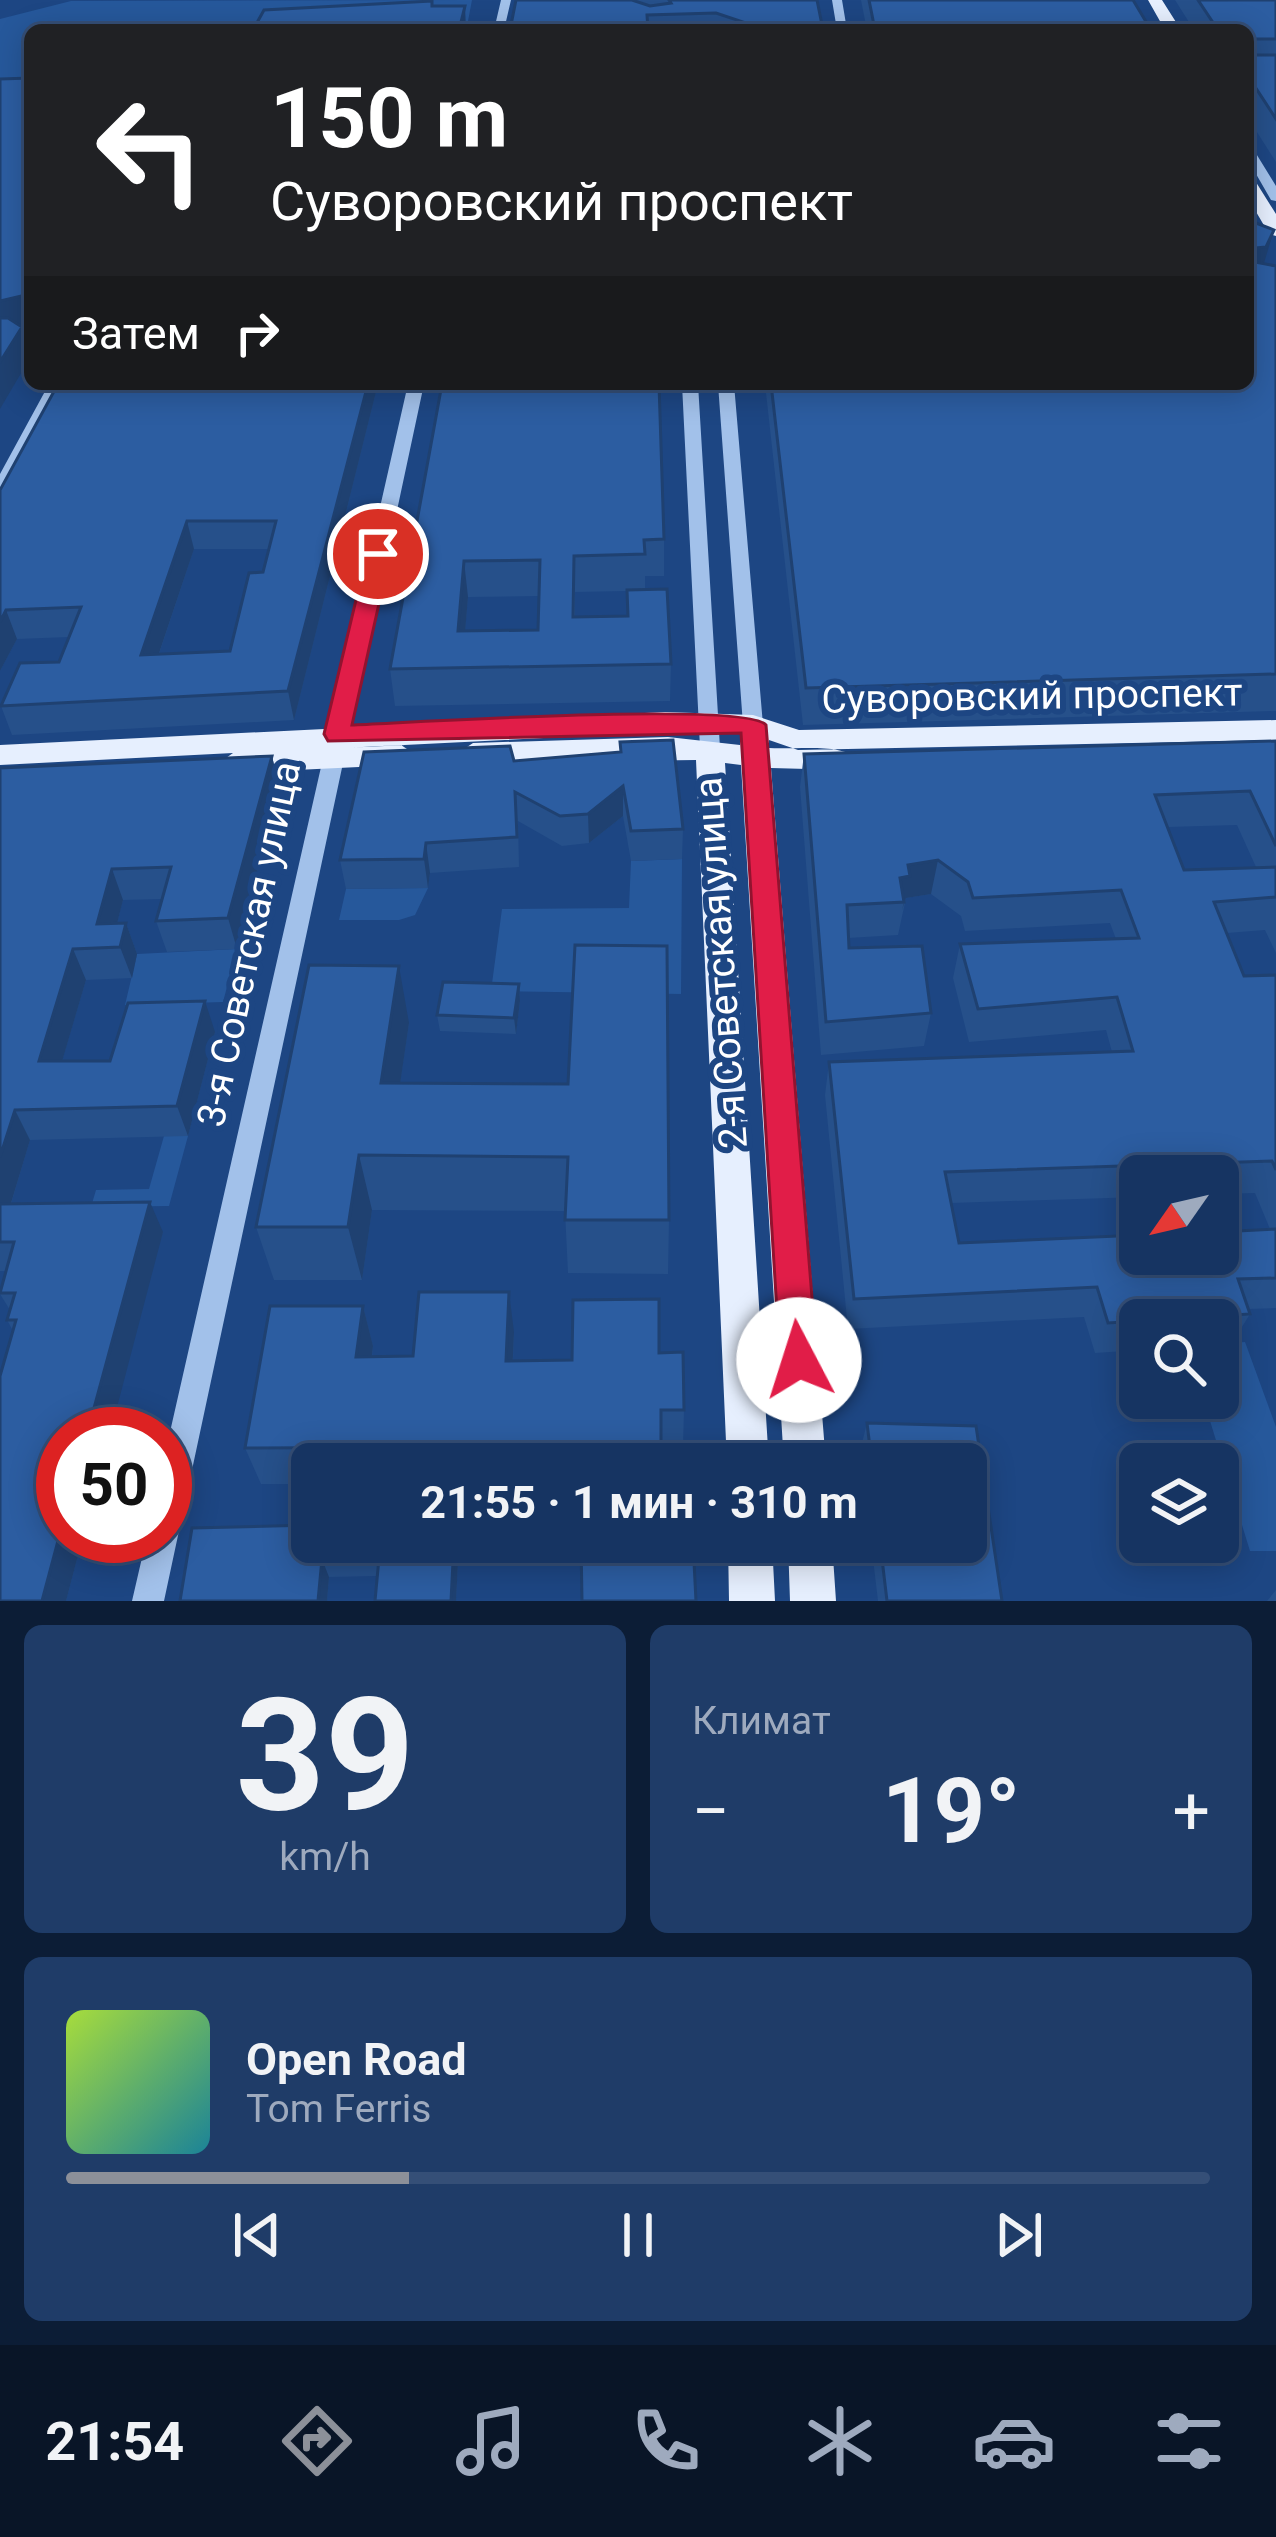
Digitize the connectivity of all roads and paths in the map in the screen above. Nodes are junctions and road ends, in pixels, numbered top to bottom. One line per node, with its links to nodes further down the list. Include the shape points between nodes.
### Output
1 (1254, 160): 3 (street)
2 (1254, 193): 4 (main road)
3 (1276, 197)
4 (1276, 230)
5 (1254, 241): 6 (street)
6 (1276, 244)
7 (54, 390): 11 (street)
8 (415, 390): 15 (street, 3-я Советская улица)
9 (690, 390): 13 (street, 2-я Советская улица)
10 (726, 390): 14 (street, 2-я Советская улица)
11 (0, 490)
12 (1276, 730): 14 (main road, Суворовский проспект)
13 (708, 735): 14 (main road, Суворовский проспект); 15 (main road, Суворовский проспект); 20 (main road, 2-я Советская улица)
14 (754, 739): 16 (main road, Суворовский проспект, via 800,761); 21 (main road, 2-я Советская улица)
15 (335, 746): 17 (main road, Суворовский проспект); 18 (main road, Суворовский проспект); 19 (street, 3-я Советская улица)
16 (1276, 747)
17 (0, 755)
18 (0, 776)
19 (190, 1407)
20 (747, 1443)
21 (804, 1443)
22 (156, 1563): 25 (street)
23 (751, 1563): 26 (main road)
24 (811, 1563): 27 (main road)
25 (148, 1601)
26 (752, 1601)
27 (813, 1601)

